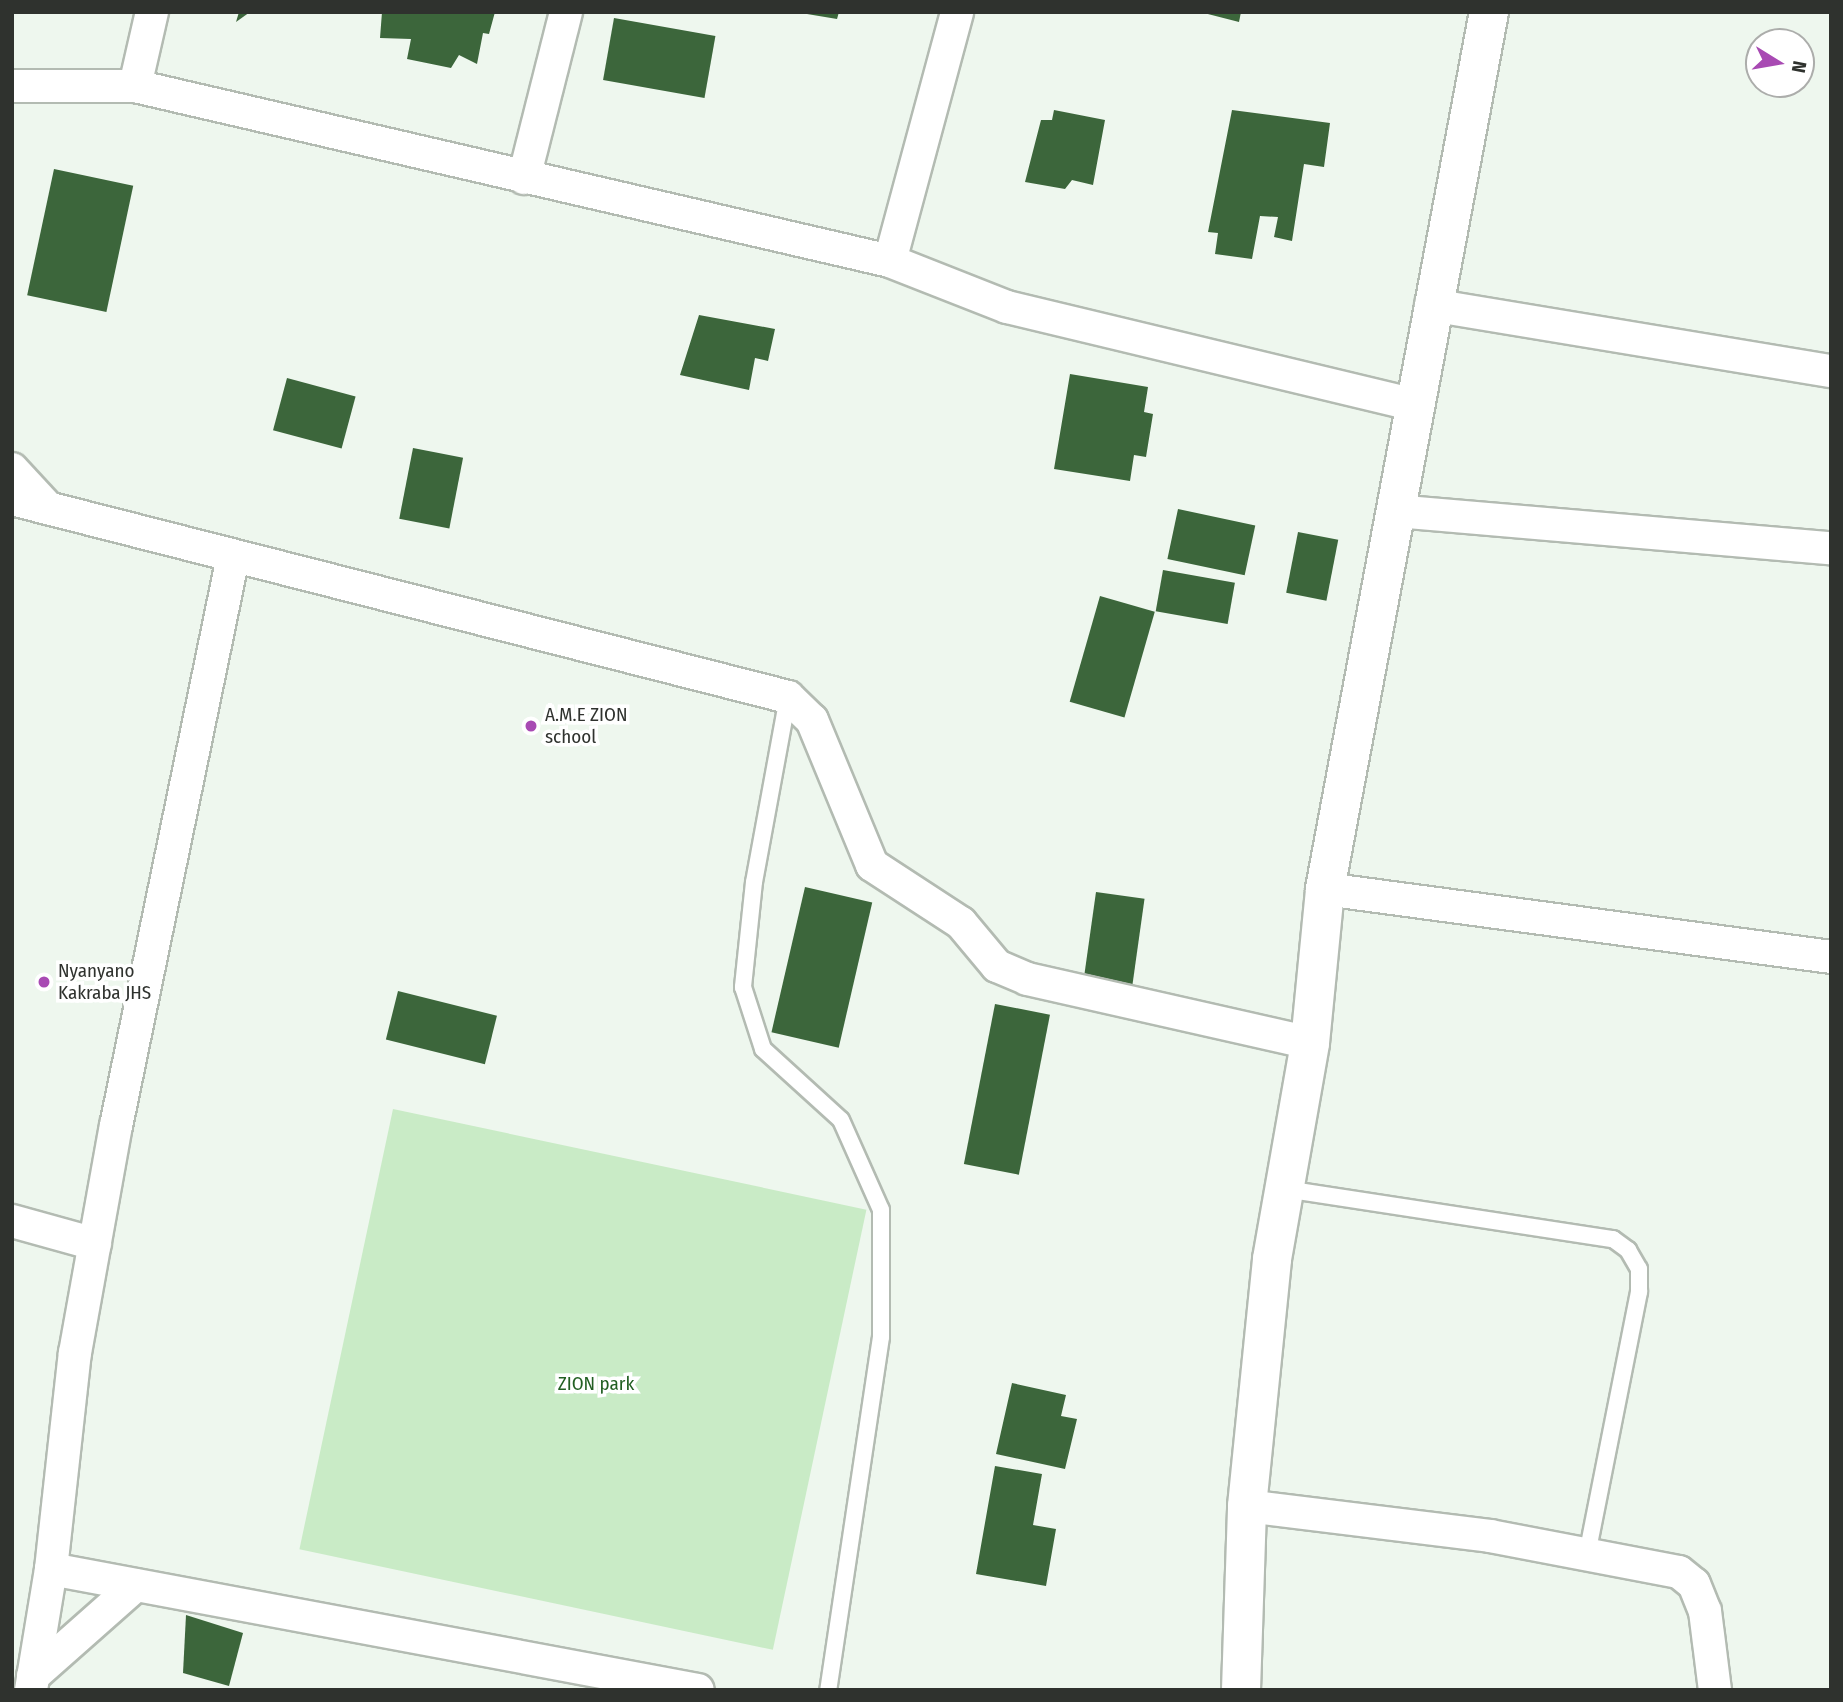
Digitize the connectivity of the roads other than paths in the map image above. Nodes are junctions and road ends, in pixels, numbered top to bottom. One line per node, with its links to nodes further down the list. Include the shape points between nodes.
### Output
1 (152, 12): 6 (street)
2 (566, 12): 7 (street)
3 (957, 12): 8 (street)
4 (1489, 12): 9 (street)
5 (12, 86): 6 (street)
6 (135, 86): 7 (street)
7 (524, 178): 8 (street)
8 (890, 261): 11 (street, via 1007,307)
9 (1431, 305): 10 (street); 11 (street)
10 (1831, 371)
11 (1415, 405): 15 (street)
12 (12, 470): 14 (street)
13 (12, 499): 14 (street)
14 (48, 508): 17 (street)
15 (1395, 511): 16 (street); 19 (street)
16 (1831, 548)
17 (233, 557): 18 (street); 24 (street)
18 (788, 697): 21 (street, via 812,720 872,865 961,923 997,966 1027,979); 31 (lane, via 754,882 743,987 763,1049 841,1120 881,1210 881,1337)
19 (1325, 889): 20 (street); 21 (street)
20 (1831, 957)
21 (1310, 1042): 22 (street)
22 (1281, 1188): 25 (street); 26 (lane, via 1613,1239 1628,1250 1639,1269 1639,1292)
23 (12, 1221): 24 (street)
24 (94, 1244): 27 (street, via 75,1353)
25 (1247, 1506): 26 (street, via 1490,1536); 32 (street)
26 (1587, 1554): 33 (street, via 1679,1572 1694,1584 1705,1611)
27 (51, 1569): 28 (street); 29 (street)
28 (136, 1585): 29 (street); 30 (street)
29 (32, 1683)
30 (698, 1690)
31 (828, 1690)
32 (1241, 1690)
33 (1715, 1690)

